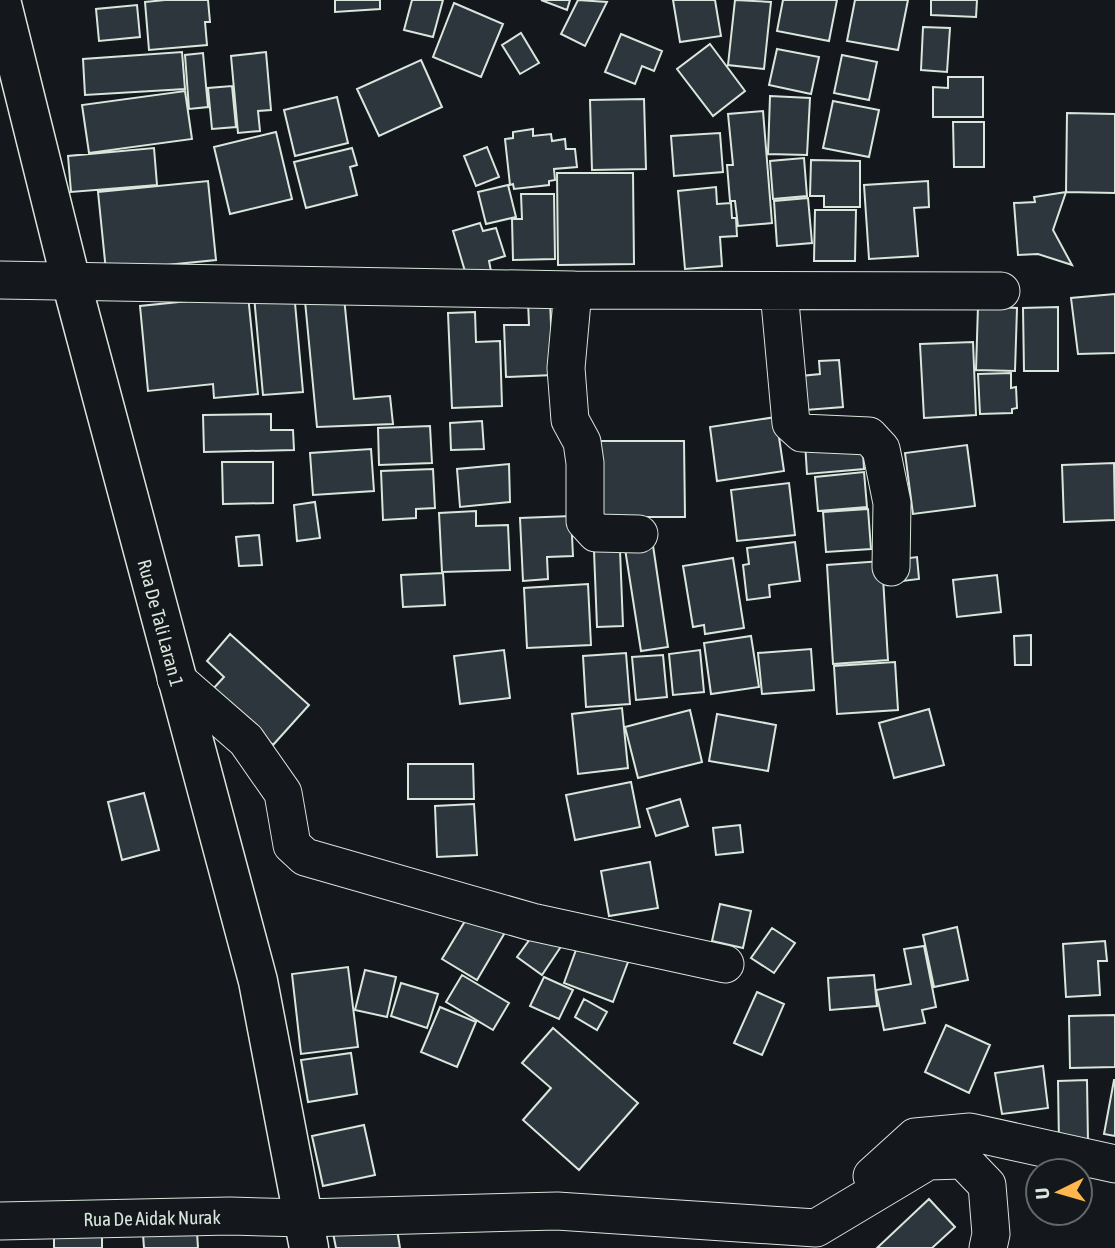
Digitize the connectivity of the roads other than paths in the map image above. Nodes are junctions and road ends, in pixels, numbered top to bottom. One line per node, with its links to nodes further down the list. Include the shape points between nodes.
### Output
1 (1, 0): 3 (main road, Rua De Tali Laran 1)
2 (0, 280): 3 (street)
3 (71, 281): 4 (street); 9 (main road, Rua De Tali Laran 1)
4 (573, 290): 5 (street); 7 (street, via 566,368 570,420 582,442 585,463 585,521 596,533)
5 (779, 291): 6 (street); 8 (street, via 791,423 802,433 869,436 881,449 892,503)
6 (1001, 291)
7 (639, 534)
8 (891, 568)
9 (176, 678): 10 (street, via 246,740 284,793 292,845 304,856 532,922); 13 (main road, Rua De Tali Laran 1, via 258,981)
10 (725, 964)
11 (1115, 1164): 14 (street, via 970,1132 915,1137)
12 (0, 1221): 13 (street, Rua De Aidak Nurak, via 230,1216)
13 (307, 1233): 14 (street, Rua De Aidak Nurak, via 557,1211)
14 (818, 1238): 15 (street, via 928,1161 963,1160 986,1185)
15 (988, 1248)

